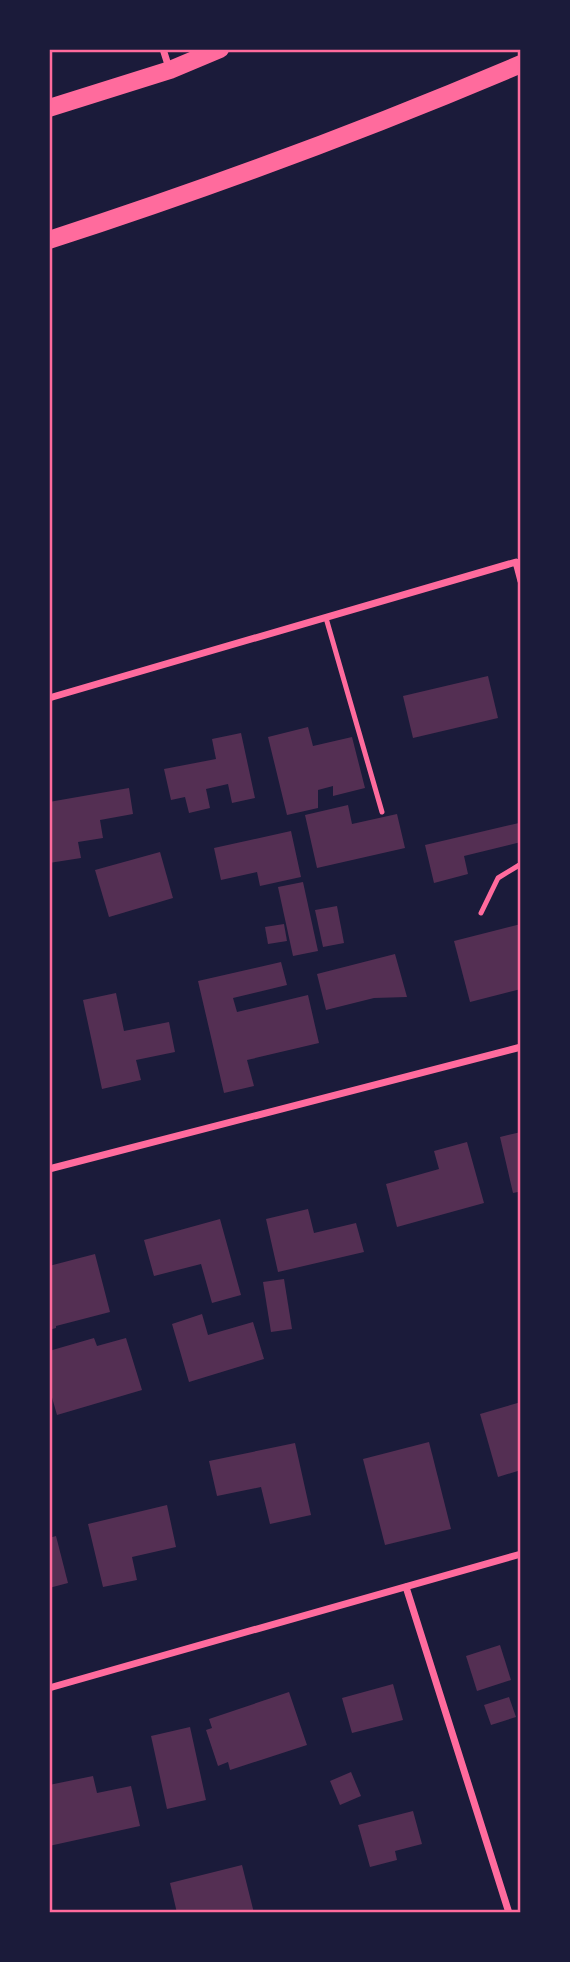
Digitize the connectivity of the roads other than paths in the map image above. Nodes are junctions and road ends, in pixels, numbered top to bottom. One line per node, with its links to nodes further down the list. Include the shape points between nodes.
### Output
1 (163, 49): 4 (street)
2 (220, 49): 4 (main road)
3 (519, 68): 6 (main road, via 304,151)
4 (170, 70): 5 (main road)
5 (49, 108)
6 (49, 240)
7 (521, 581): 8 (street, via 516,562)
8 (326, 618): 9 (street); 10 (lane)
9 (49, 698)
10 (382, 812)
11 (521, 864): 12 (lane, via 498,878)
12 (481, 913)
13 (521, 1047): 14 (street)
14 (49, 1169)
15 (521, 1555): 16 (street)
16 (406, 1587): 17 (street); 18 (street)
17 (49, 1688)
18 (509, 1913)

